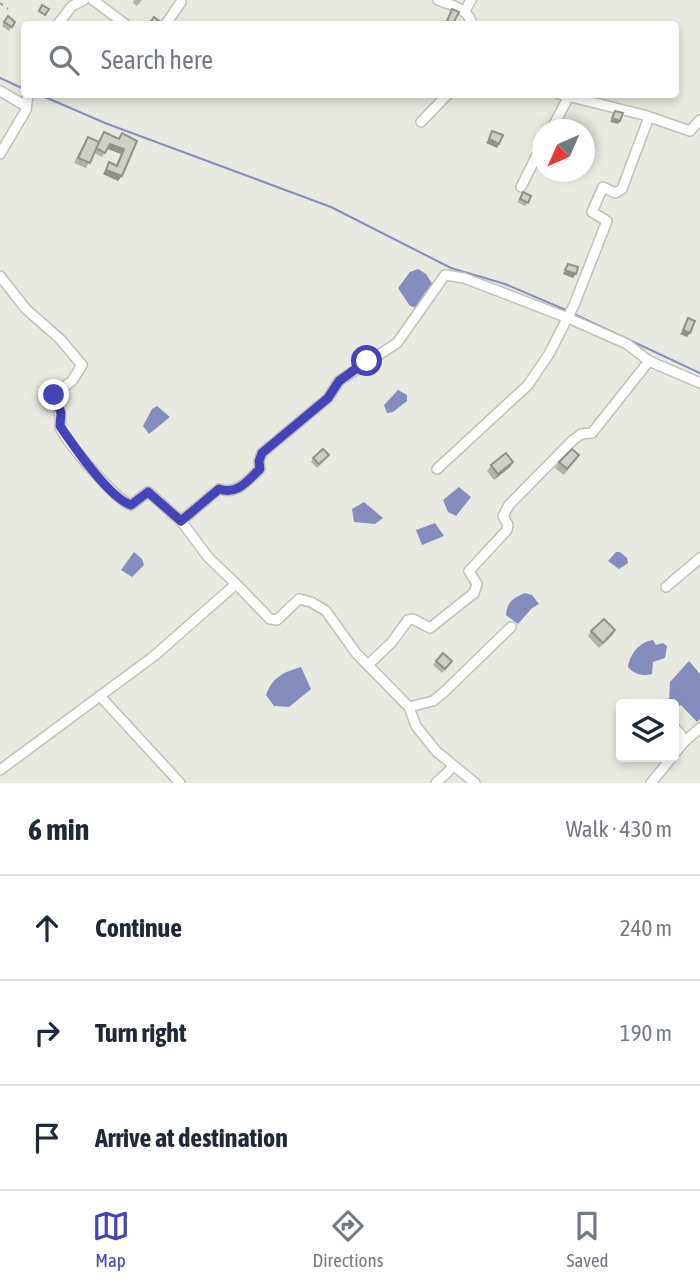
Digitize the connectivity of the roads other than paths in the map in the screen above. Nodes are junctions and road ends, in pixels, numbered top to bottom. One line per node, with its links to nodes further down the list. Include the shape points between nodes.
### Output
1 (85, 0): 7 (street, via 72,6)
2 (93, 0): 8 (street)
3 (438, 0): 6 (street)
4 (471, 0): 6 (street)
5 (181, 2): 9 (street)
6 (465, 11): 10 (street)
7 (60, 21)
8 (121, 21)
9 (168, 21)
10 (471, 21)
11 (0, 92): 16 (street)
12 (27, 98): 16 (street)
13 (444, 98): 20 (street)
14 (562, 98): 18 (street)
15 (571, 98): 17 (street)
16 (26, 106): 21 (street)
17 (649, 117): 19 (street, via 690,131); 25 (street, via 622,189 615,194 603,187 600,190 592,212 607,221)
18 (555, 119)
19 (700, 120)
20 (421, 122)
21 (0, 154)
22 (532, 165): 23 (street)
23 (521, 187)
24 (0, 276): 29 (street, via 26,310 82,365 72,381 54,395 60,426 79,452 124,503 131,505 148,492)
25 (569, 314): 26 (street); 28 (street, via 528,384); 29 (street, via 445,275 397,343 339,381 328,398 262,453 260,469 236,490 219,489)
26 (649, 360): 27 (street); 34 (street, via 603,422 592,433 572,441 509,505 503,516 507,530 469,571 477,584 474,593 430,628 408,620)
27 (700, 383)
28 (437, 469)
29 (181, 521): 31 (street)
30 (700, 558): 32 (street)
31 (236, 584): 34 (street, via 270,619 277,620 299,599 311,601 326,611 349,645); 35 (street)
32 (666, 587)
33 (511, 627): 36 (street, via 433,701)
34 (369, 664): 36 (street)
35 (100, 696): 43 (street); 44 (street)
36 (409, 708): 42 (street, via 416,726)
37 (700, 728): 39 (street)
38 (679, 733): 39 (street)
39 (684, 742): 40 (street)
40 (679, 748)
41 (668, 762): 47 (street)
42 (453, 766): 45 (street); 46 (street)
43 (0, 770)
44 (180, 783)
45 (436, 783)
46 (475, 783)
47 (651, 783)

